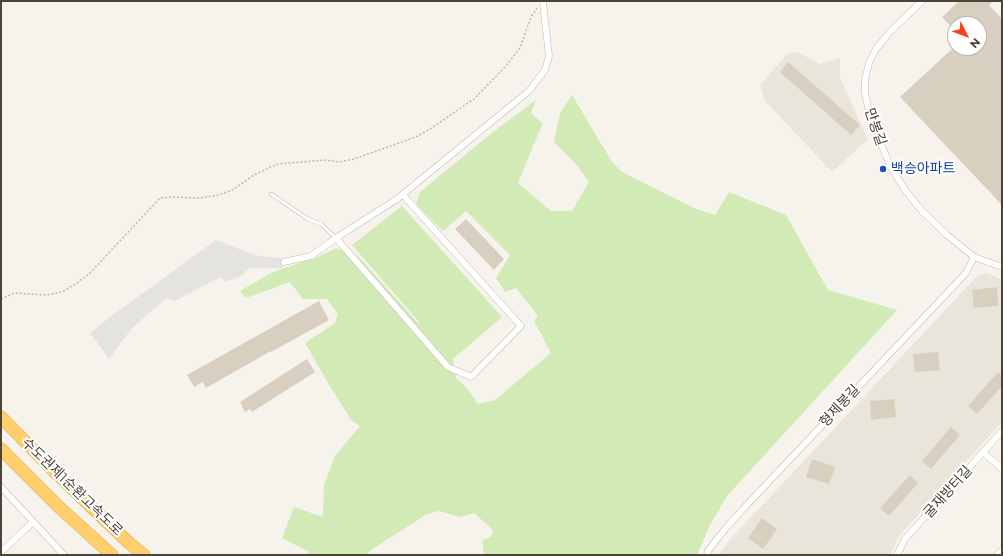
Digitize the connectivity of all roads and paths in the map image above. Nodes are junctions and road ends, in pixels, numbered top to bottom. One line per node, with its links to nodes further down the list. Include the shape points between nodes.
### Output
1 (544, 1): 5 (street, via 549,56 545,70 529,91)
2 (922, 1): 7 (street, 만봉길, via 876,49 865,80 865,93 880,142 890,166 905,190 922,211)
3 (538, 6): 10 (path, via 531,17 520,48 505,67 474,99 416,137 339,162 326,160 277,164 219,195 200,198 160,198 90,273 77,283 62,292 47,295 14,293)
4 (271, 194): 6 (lane, via 308,219 321,224)
5 (403, 195): 6 (street); 6 (street, via 521,326 471,376 448,368)
6 (336, 238): 8 (street, via 311,256)
7 (974, 257): 9 (street, 만봉길); 23 (street, 형제봉길, via 966,273 743,509)
8 (284, 262)
9 (1002, 267)
10 (1, 299)
11 (1, 417): 22 (highway, 수도권제1순환고속도로, via 58,475)
12 (1002, 431): 14 (street, 굴재방터길)
13 (1, 449): 21 (highway, 수도권제1순환고속도로)
14 (983, 452): 15 (street); 24 (street, 굴재방터길, via 905,539)
15 (1002, 469)
16 (1, 487): 17 (street)
17 (33, 522): 19 (street); 20 (street)
18 (1002, 550): 25 (street)
19 (1, 552)
20 (64, 555)
21 (112, 555)
22 (144, 555)
23 (707, 555)
24 (897, 555)
25 (997, 555)

